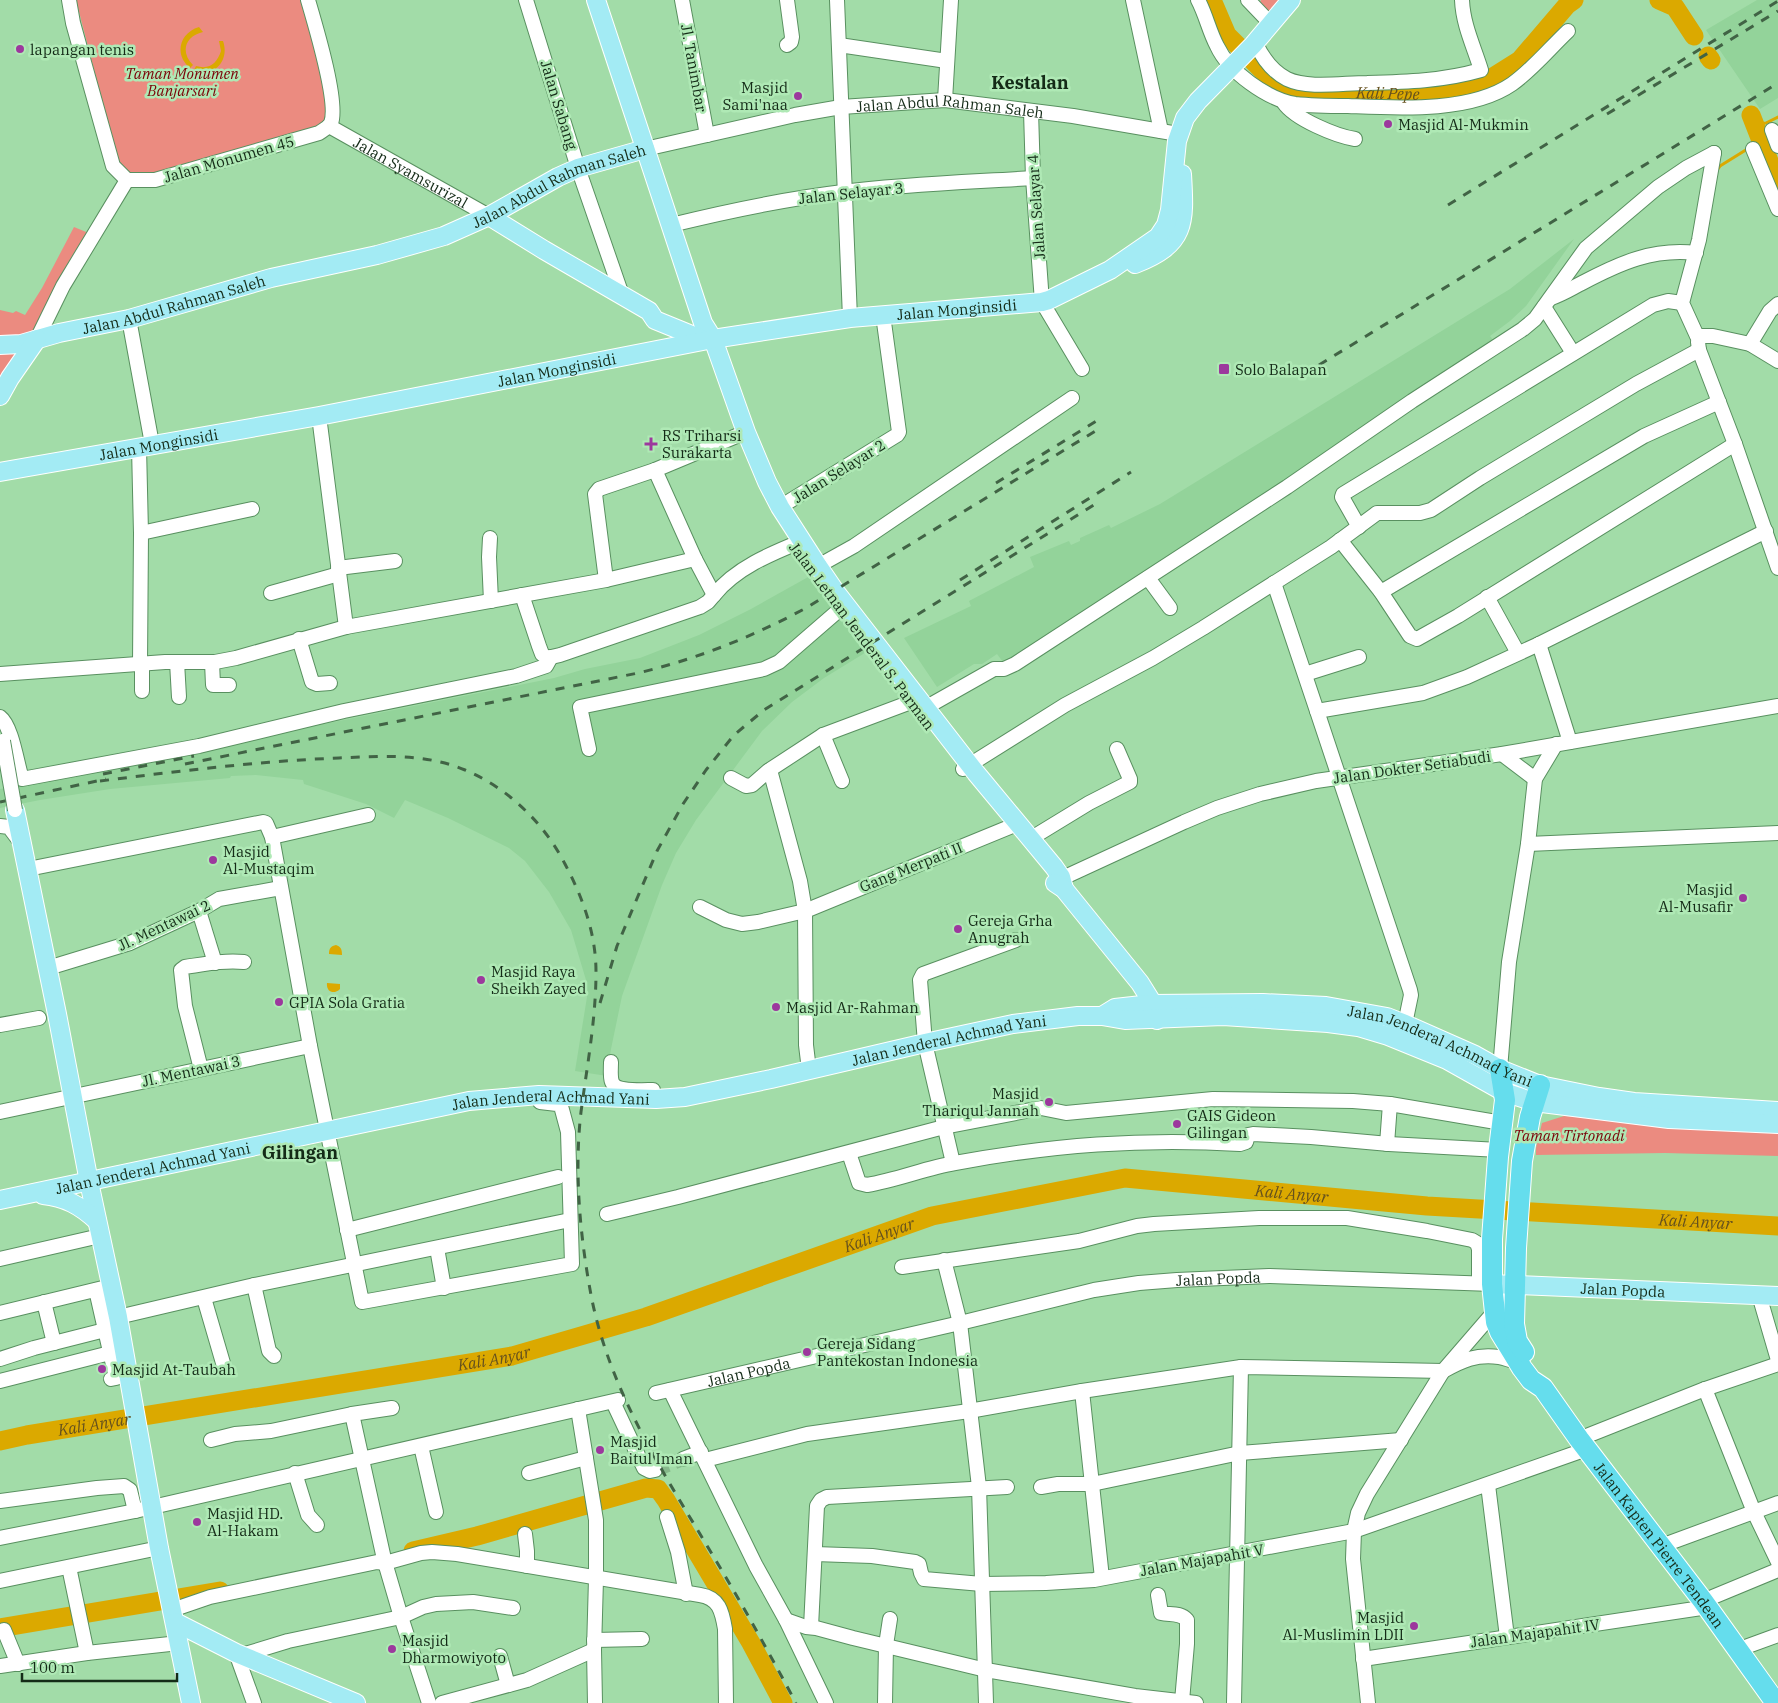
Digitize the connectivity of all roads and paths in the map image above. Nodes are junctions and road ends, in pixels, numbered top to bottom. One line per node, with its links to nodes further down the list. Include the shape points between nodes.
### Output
1 (69, 0): 35 (street, via 113,166)
2 (308, 0): 25 (street, via 330,85 332,121)
3 (526, 0): 33 (street, Jalan Sabang)
4 (596, 0): 31 (main road, Jalan Letnan Jenderal S. Parman)
5 (682, 0): 27 (street, Jl. Tanimbar)
6 (788, 0): 17 (street, via 792,37)
7 (837, 0): 18 (street)
8 (952, 0): 19 (street)
9 (1133, 0): 28 (street)
10 (1198, 0): 20 (street, via 1216,45)
11 (1248, 0): 14 (street)
12 (1290, 0): 14 (main road, Jalan Monginsidi)
13 (1462, 0): 16 (street, via 1463,18 1481,70 1445,79 1302,83 1288,79 1271,67)
14 (1270, 23): 16 (main road, Jalan Monginsidi)
15 (1568, 31): 22 (street, via 1512,84 1462,103 1395,108)
16 (1254, 43): 20 (main road, Jalan Monginsidi)
17 (787, 45)
18 (839, 45): 19 (street); 23 (street)
19 (947, 61): 21 (street)
20 (1233, 65): 22 (street, via 1262,90); 28 (main road, Jalan Monginsidi, via 1188,112)
21 (945, 100): 23 (street, Jalan Abdul Rahman Saleh); 24 (street, Jalan Abdul Rahman Saleh)
22 (1283, 102): 29 (street, via 1305,120)
23 (841, 107): 27 (street, Jalan Abdul Rahman Saleh); 36 (street)
24 (1031, 111): 28 (street, Jalan Abdul Rahman Saleh); 34 (street, Jalan Selayar 4)
25 (329, 126): 35 (street, Jalan Monumen 45, via 319,133 155,180); 38 (street, Jalan Syamsurizal)
26 (1772, 129): 30 (street)
27 (706, 135): 31 (street, Jalan Abdul Rahman Saleh)
28 (1172, 135): 42 (main road, Jalan Monginsidi, via 1175,221 1158,237 1110,270)
29 (1355, 139)
30 (1778, 146)
31 (645, 149): 33 (main road, Jalan Abdul Rahman Saleh); 39 (main road, Jalan Letnan Jenderal S. Parman)
32 (1753, 149): 37 (street)
33 (578, 168): 38 (main road, Jalan Abdul Rahman Saleh); 41 (street, Jalan Sabang)
34 (1033, 178): 36 (street, Jalan Selayar 3); 42 (street, Jalan Selayar 4)
35 (127, 180): 51 (street, via 63,286)
36 (844, 191): 39 (street, Jalan Selayar 3); 47 (street)
37 (1778, 209)
38 (489, 216): 41 (main road, Jalan Syamsurizal); 48 (main road, Jalan Abdul Rahman Saleh, via 418,244 271,278)
39 (672, 225): 49 (main road, Jalan Letnan Jenderal S. Parman)
40 (1696, 253): 43 (street, via 1651,254 1627,262); 43 (street, via 1714,153 1671,177 1597,238 1586,248); 44 (street)
41 (622, 295): 49 (main road, Jalan Syamsurizal, via 648,311 655,320)
42 (1042, 302): 46 (main road, Jalan Monginsidi); 57 (street)
43 (1547, 303): 55 (street); 80 (street, via 1523,329)
44 (1682, 303): 50 (street); 55 (street, via 1659,302)
45 (1778, 304): 52 (street, via 1770,311)
46 (883, 315): 47 (main road, Jalan Monginsidi); 67 (street, Jalan Selayar 2, via 899,432)
47 (850, 318): 49 (main road, Jalan Monginsidi)
48 (129, 319): 51 (main road, Jalan Abdul Rahman Saleh); 64 (street)
49 (706, 334): 61 (main road, Jalan Monginsidi); 62 (main road, Jalan Letnan Jenderal S. Parman, via 708,357)
50 (1697, 336): 52 (street); 54 (street)
51 (37, 339): 53 (main road, Jalan Abdul Rahman Saleh); 58 (main road)
52 (1750, 344): 56 (street)
53 (0, 346)
54 (1699, 350): 60 (street); 69 (street, via 1636,384 1431,510 1378,514)
55 (1574, 353): 69 (street, via 1343,494)
56 (1778, 361)
57 (1082, 369)
58 (0, 396)
59 (1072, 398): 77 (street, via 854,546)
60 (1719, 402): 63 (street); 84 (street, via 1644,436)
61 (319, 416): 64 (main road, Jalan Monginsidi); 79 (street)
62 (742, 434): 65 (street); 67 (main road, Jalan Letnan Jenderal S. Parman); 74 (main road, Jalan Letnan Jenderal S. Parman, via 773,511)
63 (1735, 444): 70 (street); 87 (street)
64 (145, 446): 66 (main road, Jalan Monginsidi); 71 (street)
65 (655, 470): 75 (street); 81 (street, via 599,489 595,494)
66 (0, 472)
67 (780, 507): 74 (main road, Jalan Letnan Jenderal S. Parman)
68 (252, 508): 71 (street)
69 (1359, 527): 73 (street)
70 (1766, 531): 78 (street); 93 (street)
71 (141, 532): 99 (street)
72 (490, 538): 88 (street, via 488,556)
73 (1340, 540): 82 (street); 84 (street)
74 (798, 542): 77 (main road, Jalan Letnan Jenderal S. Parman); 86 (street, via 746,567); 90 (main road, Jalan Letnan Jenderal S. Parman)
75 (695, 559): 81 (street); 86 (street)
76 (395, 561): 79 (street)
77 (818, 566): 106 (main road, Jalan Letnan Jenderal S. Parman)
78 (1778, 568)
79 (338, 571): 83 (street); 91 (street)
80 (1148, 578): 89 (street); 106 (street, via 1012,666 994,669)
81 (606, 580): 85 (street)
82 (1274, 583): 101 (street); 115 (street)
83 (271, 592)
84 (1381, 592): 87 (street, via 1410,636 1417,639)
85 (522, 595): 88 (street); 96 (street, via 539,646 544,656)
86 (714, 595): 96 (street, via 700,606)
87 (1487, 597): 94 (street)
88 (492, 601): 91 (street)
89 (1170, 608)
90 (839, 610): 106 (main road, Jalan Letnan Jenderal S. Parman); 113 (street, via 779,662 764,669 580,707)
91 (346, 627): 92 (street)
92 (299, 640): 98 (street); 102 (street, via 312,682)
93 (1539, 644): 94 (street); 111 (street)
94 (1518, 653): 108 (street, via 1467,677 1422,693)
95 (1359, 656): 101 (street)
96 (551, 657): 109 (street, via 546,666 516,676 344,711 199,746 22,779 9,732 4,720)
97 (177, 662): 98 (street); 99 (street); 105 (street)
98 (212, 662): 103 (street, via 213,685)
99 (141, 664): 100 (street); 104 (street)
100 (0, 674)
101 (1305, 674): 108 (street)
102 (330, 683)
103 (229, 685)
104 (142, 691)
105 (178, 697)
106 (918, 703): 110 (street); 115 (main road, Jalan Letnan Jenderal S. Parman)
107 (1778, 706): 111 (street, Jalan Dokter Setiabudi)
108 (1317, 712): 118 (street)
109 (0, 720): 121 (street, bridge)
110 (823, 735): 116 (street); 120 (street)
111 (1563, 743): 114 (street, Jalan Dokter Setiabudi); 119 (street)
112 (1117, 748): 127 (street, via 1130,782)
113 (589, 749)
114 (1502, 754): 118 (street, Jalan Dokter Setiabudi); 119 (street)
115 (966, 767): 124 (main road, Jalan Letnan Jenderal S. Parman)
116 (770, 770): 117 (street, via 749,786); 135 (street)
117 (731, 778)
118 (1339, 778): 131 (street, Jalan Dokter Setiabudi, via 1260,794 1217,808); 142 (street, via 1410,990)
119 (1535, 779): 128 (street)
120 (842, 781)
121 (15, 810): 129 (main road)
122 (368, 815): 126 (street)
123 (0, 826): 129 (street, via 9,827)
124 (1012, 826): 127 (main road, Jalan Letnan Jenderal S. Parman); 131 (main road, Jalan Letnan Jenderal S. Parman); 135 (street, Gang Merpati II)
125 (1778, 833): 128 (street)
126 (272, 837): 130 (street, via 266,823 262,822); 132 (street)
127 (1030, 839): 131 (main road, Jalan Letnan Jenderal S. Parman)
128 (1528, 844): 149 (street, via 1508,970)
129 (23, 845): 130 (main road)
130 (28, 869): 139 (main road)
131 (1060, 883): 140 (main road, Jalan Letnan Jenderal S. Parman, via 1140,983)
132 (281, 888): 134 (street, Jl. Mentawai 2, via 219,899); 145 (street)
133 (700, 907): 135 (street, Gang Merpati II, via 742,924)
134 (198, 910): 138 (street); 139 (street, Jl. Mentawai 2, via 119,947)
135 (805, 911): 150 (street)
136 (1016, 940): 144 (street, via 921,976)
137 (244, 962): 138 (street)
138 (215, 963): 148 (street, via 181,970 185,1006)
139 (48, 968): 154 (main road)
140 (1154, 1012): 142 (main road, Jalan Jenderal Achmad Yani, via 1263,1003 1326,1006); 144 (main road, Jalan Jenderal Achmad Yani, via 1118,1020 1102,1016 1043,1020); 151 (main road, Jalan Jenderal Achmad Yani, via 1268,1018 1358,1028 1388,1036 1447,1060)
141 (39, 1018): 143 (street)
142 (1405, 1024): 146 (main road, Jalan Jenderal Achmad Yani)
143 (0, 1026)
144 (925, 1043): 150 (main road, Jalan Jenderal Achmad Yani); 162 (street)
145 (310, 1046): 148 (street, Jl. Mentawai 3); 163 (street)
146 (1475, 1055): 149 (main road, Jalan Jenderal Achmad Yani); 151 (main road)
147 (611, 1062): 155 (street, via 611,1081 619,1089 670,1091)
148 (201, 1069): 154 (street, Jl. Mentawai 3)
149 (1500, 1069): 152 (highway, Jalan Kapten Pierre Tendean); 153 (main road, Jalan Jenderal Achmad Yani)
150 (809, 1070): 155 (main road, Jalan Jenderal Achmad Yani)
151 (1467, 1072): 152 (main road, Jalan Jenderal Achmad Yani)
152 (1504, 1092): 153 (main road, Jalan Jenderal Achmad Yani); 160 (highway, Jalan Kapten Pierre Tendean)
153 (1537, 1093): 158 (main road, Jalan Jenderal Achmad Yani); 161 (main road, Jalan Jenderal Achmad Yani, via 1669,1119); 183 (highway, Jalan Kapten Pierre Tendean, via 1522,1161)
154 (73, 1097): 159 (street, Jl. Mentawai 3); 169 (main road)
155 (685, 1097): 156 (main road, Jalan Jenderal Achmad Yani, via 540,1095)
156 (494, 1098): 163 (main road, Jalan Jenderal Achmad Yani); 173 (street, via 561,1106 568,1132)
157 (1390, 1104): 160 (street); 162 (street, via 1213,1099 1066,1113 1041,1108); 164 (street)
158 (1778, 1111)
159 (0, 1112)
160 (1502, 1123): 166 (highway, Jalan Kapten Pierre Tendean)
161 (1778, 1124)
162 (944, 1127): 165 (street); 167 (street)
163 (328, 1132): 169 (main road, Jalan Jenderal Achmad Yani); 175 (street)
164 (1387, 1144): 166 (street); 167 (street, via 1257,1134 1248,1135 1246,1142 1240,1144 1189,1141 1097,1143)
165 (848, 1153): 167 (street, via 859,1183 867,1185); 172 (street)
166 (1498, 1153): 181 (highway, Jalan Kapten Pierre Tendean)
167 (953, 1163)
168 (558, 1177): 175 (street)
169 (89, 1182): 170 (main road, Jalan Jenderal Achmad Yani); 174 (main road)
170 (27, 1194): 171 (main road, Jalan Jenderal Achmad Yani); 174 (main road, via 67,1200 82,1208)
171 (0, 1200)
172 (607, 1214)
173 (570, 1220): 176 (street); 185 (street, via 572,1264)
174 (99, 1228): 177 (street); 184 (main road)
175 (347, 1230): 179 (street)
176 (437, 1248): 179 (street); 185 (street)
177 (0, 1259)
178 (944, 1260): 180 (street); 181 (street, via 1079,1241 1137,1226 1170,1222 1347,1218 1472,1240 1479,1249); 194 (street)
179 (355, 1265): 182 (street); 185 (street, via 362,1302)
180 (902, 1266)
181 (1486, 1284): 183 (main road, Jalan Popda); 191 (highway, Jalan Kapten Pierre Tendean); 194 (street, Jalan Popda, via 1269,1276 1177,1280 1094,1290)
182 (254, 1285): 188 (street); 198 (street, via 269,1351)
183 (1514, 1286): 186 (main road, Jalan Popda); 190 (highway, Jalan Kapten Pierre Tendean)
184 (104, 1288): 189 (street); 193 (main road); 195 (street)
185 (444, 1288)
186 (1759, 1295): 187 (main road, Jalan Popda); 201 (street)
187 (1778, 1296)
188 (204, 1298): 193 (street); 202 (street)
189 (44, 1302): 192 (street); 196 (street)
190 (1514, 1306): 191 (street); 200 (highway, Jalan Kapten Pierre Tendean, via 1515,1333)
191 (1494, 1312): 200 (highway, Jalan Kapten Pierre Tendean, via 1500,1332); 204 (street)
192 (0, 1313)
193 (118, 1317): 234 (main road)
194 (960, 1323): 208 (street, Jalan Popda); 213 (street)
195 (105, 1330): 196 (street); 197 (street)
196 (54, 1343): 199 (street)
197 (110, 1353): 205 (street, via 116,1378); 206 (street)
198 (274, 1356)
199 (0, 1359)
200 (1524, 1361): 204 (street, via 1486,1356 1464,1360); 217 (highway, Jalan Kapten Pierre Tendean, via 1540,1376 1544,1388)
201 (1778, 1362): 207 (street, Jalan Majapahit V)
202 (223, 1364)
203 (1242, 1367): 204 (street); 209 (street); 219 (street)
204 (1443, 1371): 216 (street)
205 (111, 1379)
206 (0, 1381)
207 (1705, 1389): 217 (street, Jalan Majapahit V); 237 (street)
208 (670, 1390): 210 (street, Jalan Popda); 220 (street)
209 (1082, 1391): 213 (street); 227 (street)
210 (656, 1393)
211 (392, 1408): 214 (street)
212 (578, 1409): 218 (street); 221 (street); 224 (street, via 616,1401 644,1468)
213 (969, 1411): 220 (street, via 811,1433); 229 (street)
214 (352, 1414): 215 (street, via 269,1432 235,1434); 222 (street)
215 (211, 1440)
216 (1401, 1440): 219 (street); 240 (street, via 1367,1494)
217 (1583, 1444): 228 (street, Jalan Majapahit V); 243 (highway, Jalan Kapten Pierre Tendean)
218 (421, 1446): 222 (street); 236 (street)
219 (1240, 1452): 227 (street); 245 (street)
220 (703, 1456): 223 (street); 263 (street)
221 (586, 1458): 226 (street); 253 (street, via 594,1506)
222 (362, 1459): 225 (street); 247 (street)
223 (683, 1459)
224 (655, 1470)
225 (295, 1473): 234 (street); 239 (street, via 308,1515)
226 (529, 1473)
227 (1092, 1484): 231 (street); 252 (street)
228 (1488, 1485): 240 (street, Jalan Majapahit V); 267 (street)
229 (978, 1487): 230 (street); 246 (street, via 828,1497 817,1506); 255 (street)
230 (1007, 1487)
231 (1041, 1487)
232 (0, 1501): 235 (street, via 124,1486 130,1490)
233 (1778, 1503): 237 (street)
234 (153, 1506): 235 (street); 244 (main road)
235 (135, 1511): 242 (street)
236 (436, 1512)
237 (1754, 1512): 243 (street); 248 (street)
238 (667, 1517): 256 (street)
239 (317, 1525)
240 (1354, 1532): 245 (street, Jalan Majapahit V); 277 (street, via 1353,1559)
241 (525, 1534): 249 (street)
242 (0, 1538)
243 (1662, 1546): 258 (highway, Jalan Kapten Pierre Tendean)
244 (159, 1548): 250 (street); 259 (main road)
245 (1237, 1553): 252 (street, Jalan Majapahit V); 294 (street)
246 (815, 1554): 255 (street, Jalan Majapahit V, via 872,1556 915,1562 919,1564 924,1578); 264 (street)
247 (384, 1556): 249 (street, via 432,1552); 259 (street, via 377,1562); 261 (street)
248 (1778, 1562)
249 (526, 1566): 253 (street)
250 (69, 1567): 254 (street); 274 (street)
251 (1778, 1570): 258 (street, Jalan Majapahit IV)
252 (1102, 1578): 255 (street, Jalan Majapahit V)
253 (596, 1579): 256 (street); 271 (street)
254 (0, 1581)
255 (982, 1584): 280 (street)
256 (686, 1594): 289 (street, via 711,1597 723,1618)
257 (1158, 1595): 282 (street, via 1160,1613 1177,1614 1187,1620)
258 (1706, 1604): 267 (street, Jalan Majapahit IV); 273 (highway, Jalan Kapten Pierre Tendean)
259 (172, 1608): 270 (main road); 275 (main road)
260 (513, 1608): 261 (street, via 457,1602 423,1607)
261 (401, 1618): 275 (street); 286 (street)
262 (890, 1619): 272 (street)
263 (786, 1620): 264 (street); 269 (street)
264 (808, 1627): 269 (street); 272 (street)
265 (4, 1630): 278 (street)
266 (1778, 1635): 273 (street)
267 (1507, 1637): 277 (street, Jalan Majapahit IV)
268 (642, 1639): 271 (street)
269 (797, 1642): 290 (street)
270 (179, 1643): 274 (street); 283 (main road)
271 (594, 1645): 281 (street, via 534,1677); 288 (street)
272 (886, 1646): 280 (street); 291 (street)
273 (1737, 1650): 296 (highway, Jalan Kapten Pierre Tendean)
274 (88, 1653): 278 (street)
275 (239, 1654): 284 (street); 285 (main road)
276 (500, 1656): 281 (street)
277 (1363, 1659): 295 (street)
278 (18, 1664): 279 (street)
279 (0, 1666)
280 (986, 1670): 282 (street); 292 (street)
281 (508, 1685): 287 (street)
282 (1182, 1701): 293 (street)
283 (191, 1703)
284 (254, 1703)
285 (356, 1703)
286 (429, 1703)
287 (442, 1703)
288 (594, 1703)
289 (726, 1703)
290 (826, 1703)
291 (885, 1703)
292 (986, 1703)
293 (1196, 1703)
294 (1234, 1703)
295 (1368, 1703)
296 (1776, 1703)

